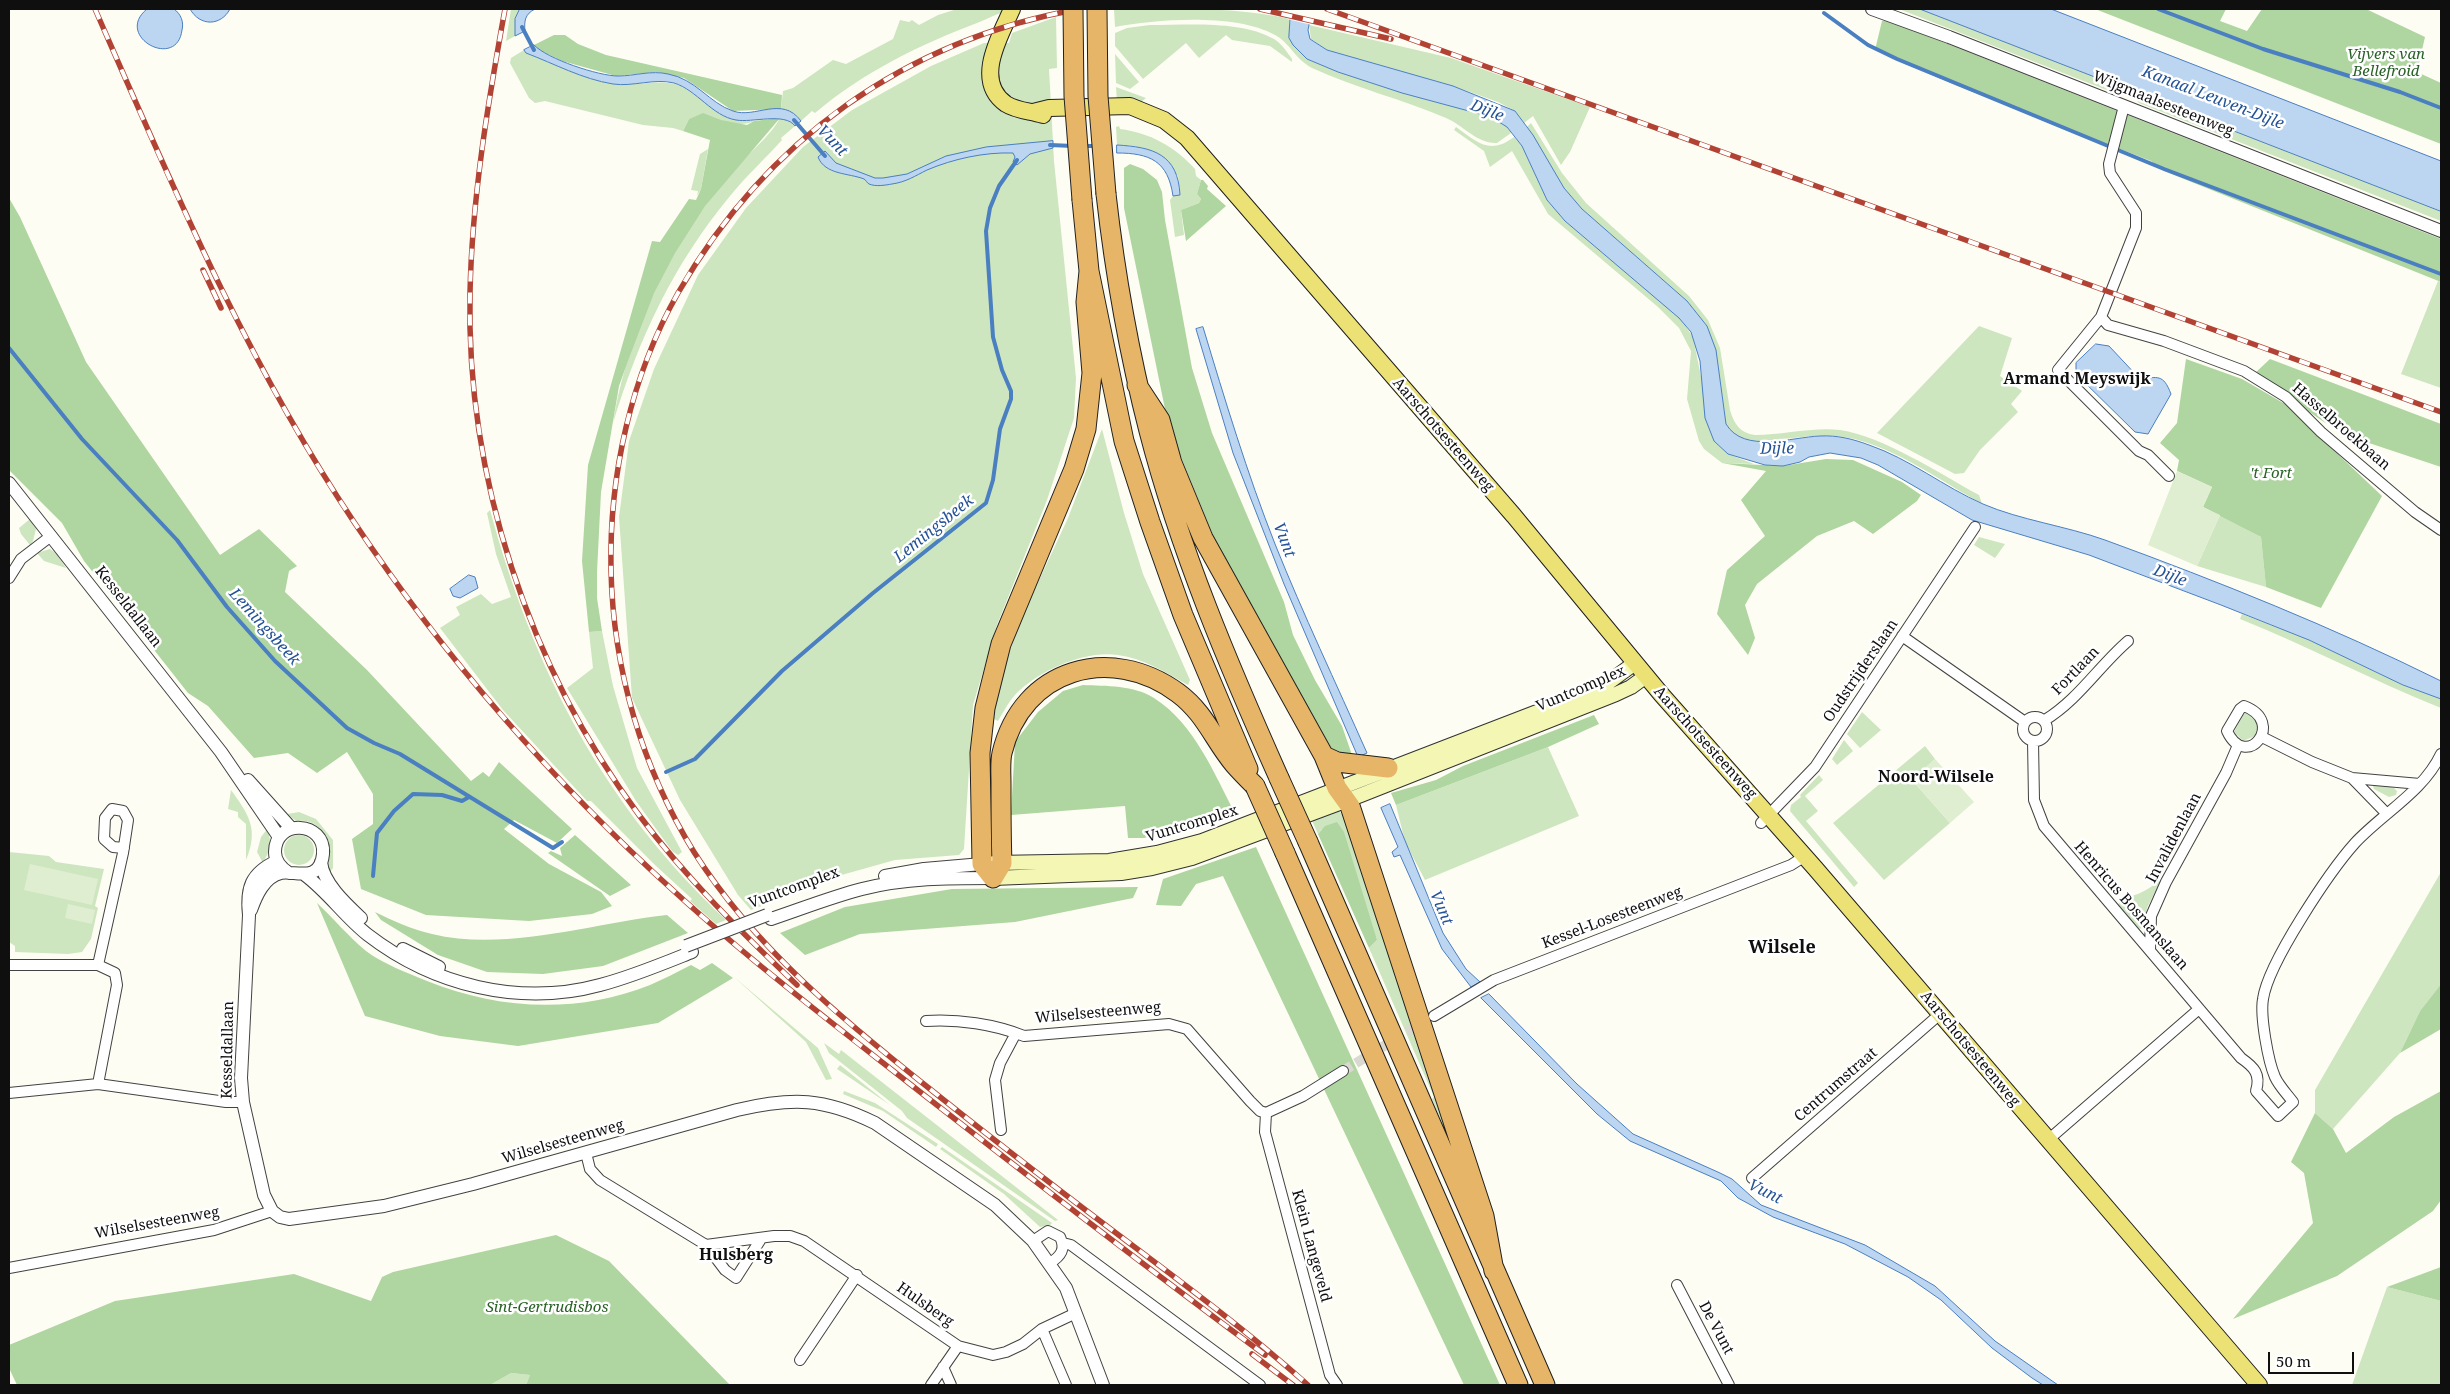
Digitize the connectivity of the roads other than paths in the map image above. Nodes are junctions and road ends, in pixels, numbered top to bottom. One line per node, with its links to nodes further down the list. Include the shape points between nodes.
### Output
1 (1012, 9): 18 (main road, Aarschotsesteenweg, via 995,47 990,73 998,96 1014,108 1050,117 1129,116 1144,112 1164,120 1187,138 1514,516)
2 (1073, 9): 7 (highway, bridge, via 1074,96)
3 (1097, 9): 9 (highway, bridge, via 1098,96 1106,194 1114,265)
4 (1872, 9): 5 (street, Wijgmaalsesteenweg)
5 (2124, 106): 6 (street, Wijgmaalsesteenweg); 8 (street, via 2110,155 2110,173 2136,212 2136,228)
6 (2441, 231)
7 (1089, 271): 31 (highway, via 1124,441 1150,522 1183,615); 42 (highway, via 1086,302 1092,373 1086,429 1074,469 1001,644 985,708 980,754)
8 (2101, 317): 10 (street, via 2058,370 2139,451 2149,456); 13 (street, Hasselbroekbaan, via 2108,325 2164,341 2244,371 2286,397 2321,432 2415,512)
9 (1137, 385): 27 (highway, via 1160,420 1172,463 1203,538); 74 (highway, bridge, via 1172,509 1202,592 1279,778)
10 (2169, 476)
11 (9, 483): 14 (street, Kesseldallaan)
12 (1975, 527): 16 (street, Oudstrijderslaan)
13 (2441, 530)
14 (50, 536): 15 (street, via 21,559); 25 (street, Kesseldallaan)
15 (9, 578)
16 (1902, 636): 21 (street); 35 (street, Oudstrijderslaan, via 1815,767)
17 (2128, 641): 20 (street, Fortlaan, via 2069,702)
18 (1635, 663): 19 (main road, Aarschotsesteenweg); 28 (main road, Vuntcomplex, via 1602,687)
19 (1646, 676): 32 (main road, Vuntcomplex, via 1631,688 1616,694); 35 (main road, Aarschotsesteenweg)
20 (2045, 720): 21 (street, via 2035,717); 23 (street, via 2046,734 2041,740)
21 (2025, 722): 23 (street, Henricus Bosmanslaan, via 2024,734)
22 (2262, 737): 24 (street, via 2247,747); 24 (street, via 2262,721 2244,706 2227,731); 29 (street)
23 (2033, 741): 48 (street, Henricus Bosmanslaan, via 2034,800 2044,826)
24 (2238, 745): 48 (street, Invalidenlaan, via 2151,916)
25 (221, 752): 36 (street, Kesseldallaan); 37 (street, Kesseldallaan)
26 (2441, 754): 30 (street, via 2434,770)
27 (1324, 756): 28 (highway, via 1337,762); 32 (highway)
28 (1388, 768): 32 (main road, Vuntcomplex)
29 (2352, 778): 30 (street); 33 (street)
30 (2420, 784): 33 (street)
31 (1255, 786): 42 (highway, via 1233,763 1205,719 1178,693 1149,676 1123,668 1100,666 1071,673 1026,702 1010,729 1001,755); 88 (highway, bridge)
32 (1334, 789): 34 (main road, Vuntcomplex); 34 (main road, Vuntcomplex); 42 (main road, Vuntcomplex, via 1202,841 1157,853 1109,861); 74 (highway, via 1350,806 1484,1216)
33 (2387, 814): 56 (street, via 2355,843 2321,888 2271,972 2262,1000)
34 (1305, 816): 42 (main road, Vuntcomplex, via 1192,858 1136,872 1094,876)
35 (1765, 819): 39 (main road, Aarschotsesteenweg)
36 (291, 828): 37 (street); 41 (street, via 307,828 317,834 323,846)
37 (279, 837): 40 (street, via 275,847)
38 (124, 848): 50 (street)
39 (1805, 856): 52 (main road, Aarschotsesteenweg); 53 (street, Kessel-Losesteenweg, via 1791,865 1494,980)
40 (277, 861): 43 (street); 45 (street, Kesseldallaan, via 263,867 248,890)
41 (321, 862): 44 (street); 47 (street, Vuntcomplex, via 331,885 376,931 400,948 450,972 485,981 520,986 580,982)
42 (992, 868): 46 (street, Vuntcomplex, via 880,885); 46 (street, Vuntcomplex, via 924,869 887,875 844,886)
43 (289, 873): 44 (street); 45 (street, Kesseldallaan, via 280,873 261,887)
44 (305, 875): 47 (street, Vuntcomplex, via 383,946 417,967 488,991 536,994 581,989 616,980)
45 (249, 915): 61 (street, Kesseldallaan, via 241,1078)
46 (769, 917): 47 (street, Vuntcomplex, bridge)
47 (689, 949)
48 (2150, 950): 51 (street, Henricus Bosmanslaan)
49 (9, 965): 50 (street)
50 (98, 965): 59 (street, via 115,974 117,985)
51 (2199, 1009): 57 (street, Henricus Bosmanslaan, via 2241,1058); 64 (street)
52 (1940, 1014): 64 (main road, Aarschotsesteenweg); 66 (street, Centrumstraat)
53 (1434, 1016)
54 (926, 1021): 55 (street, Wilselsesteenweg, via 958,1021)
55 (1016, 1033): 62 (street, Wilselsesteenweg, via 1024,1036 1178,1025 1187,1029 1250,1101); 63 (street, Wilselsesteenweg, via 995,1080)
56 (2270, 1061): 57 (street); 57 (street, via 2276,1079 2292,1102 2278,1116 2256,1091)
57 (2255, 1069)
58 (1343, 1071): 62 (street, via 1303,1096)
59 (98, 1084): 60 (street); 61 (street)
60 (9, 1093)
61 (243, 1102): 67 (street, Kesseldallaan, via 264,1195)
62 (1266, 1113): 87 (street, Klein Langeveld, via 1265,1132 1330,1375)
63 (1001, 1130)
64 (2048, 1140): 91 (main road, Aarschotsesteenweg)
65 (586, 1153): 67 (street, Wilselsesteenweg, via 384,1206 289,1219); 69 (street, Wilselsesteenweg, via 737,1110 773,1102 812,1101 854,1113 894,1135 994,1205); 71 (street, via 590,1169 600,1180)
66 (1752, 1178)
67 (272, 1211): 73 (street, Wilselsesteenweg, via 214,1230)
68 (761, 1239): 71 (street, Hulsberg); 71 (street, via 736,1278); 75 (street, Hulsberg, via 790,1236 804,1241)
69 (1032, 1240): 70 (street, via 1048,1231 1057,1233); 72 (street, Wilselsesteenweg)
70 (1063, 1243): 72 (street, via 1063,1251); 86 (street, via 1072,1245)
71 (706, 1245)
72 (1050, 1263): 77 (street, Wilselsesteenweg, via 1066,1288)
73 (9, 1268)
74 (1494, 1271): 89 (highway)
75 (856, 1275): 79 (street, Hulsberg); 80 (street)
76 (1677, 1285): 90 (street, De Vunt)
77 (1076, 1313): 78 (street, Hulsberg); 85 (street, Wilselsesteenweg)
78 (1042, 1329): 79 (street, Hulsberg, via 1014,1349 999,1354); 84 (street)
79 (958, 1346): 81 (street)
80 (800, 1360)
81 (943, 1367): 82 (street); 83 (street)
82 (931, 1385)
83 (951, 1385)
84 (1066, 1385)
85 (1102, 1385)
86 (1260, 1385)
87 (1337, 1385)
88 (1518, 1385)
89 (1545, 1385)
90 (1729, 1385)
91 (2259, 1385)

